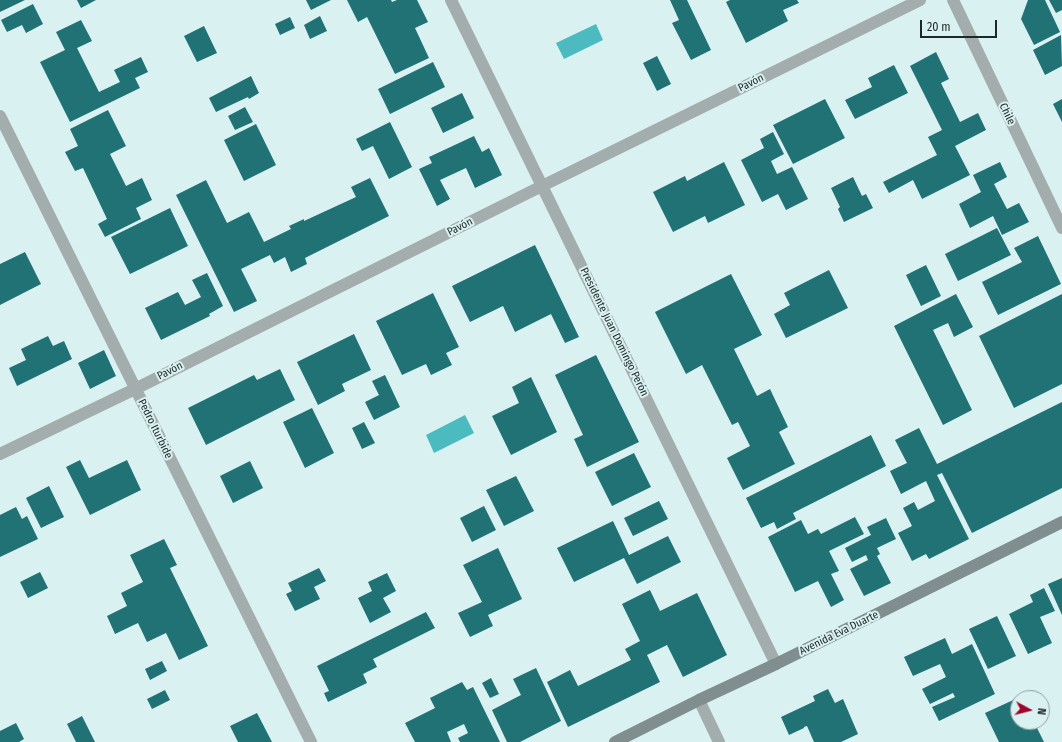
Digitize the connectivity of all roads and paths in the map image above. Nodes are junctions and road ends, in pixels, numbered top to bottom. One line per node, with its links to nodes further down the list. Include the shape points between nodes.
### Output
1 (451, 0): 5 (street, Presidente Juan Domingo Perón)
2 (920, 0): 5 (street, Pavón)
3 (953, 0): 6 (street, Chile)
4 (0, 116): 7 (street, Pedro Iturbide)
5 (542, 186): 7 (street, Pavón); 10 (street, Presidente Juan Domingo Perón)
6 (1062, 228)
7 (135, 389): 8 (street, Pavón); 12 (street, Pedro Iturbide)
8 (0, 454)
9 (1062, 522): 10 (main road, Avenida Eva Duarte)
10 (776, 664): 11 (main road, Avenida Eva Duarte)
11 (699, 700): 13 (main road, Avenida Eva Duarte); 14 (street)
12 (311, 742)
13 (615, 742)
14 (719, 742)

